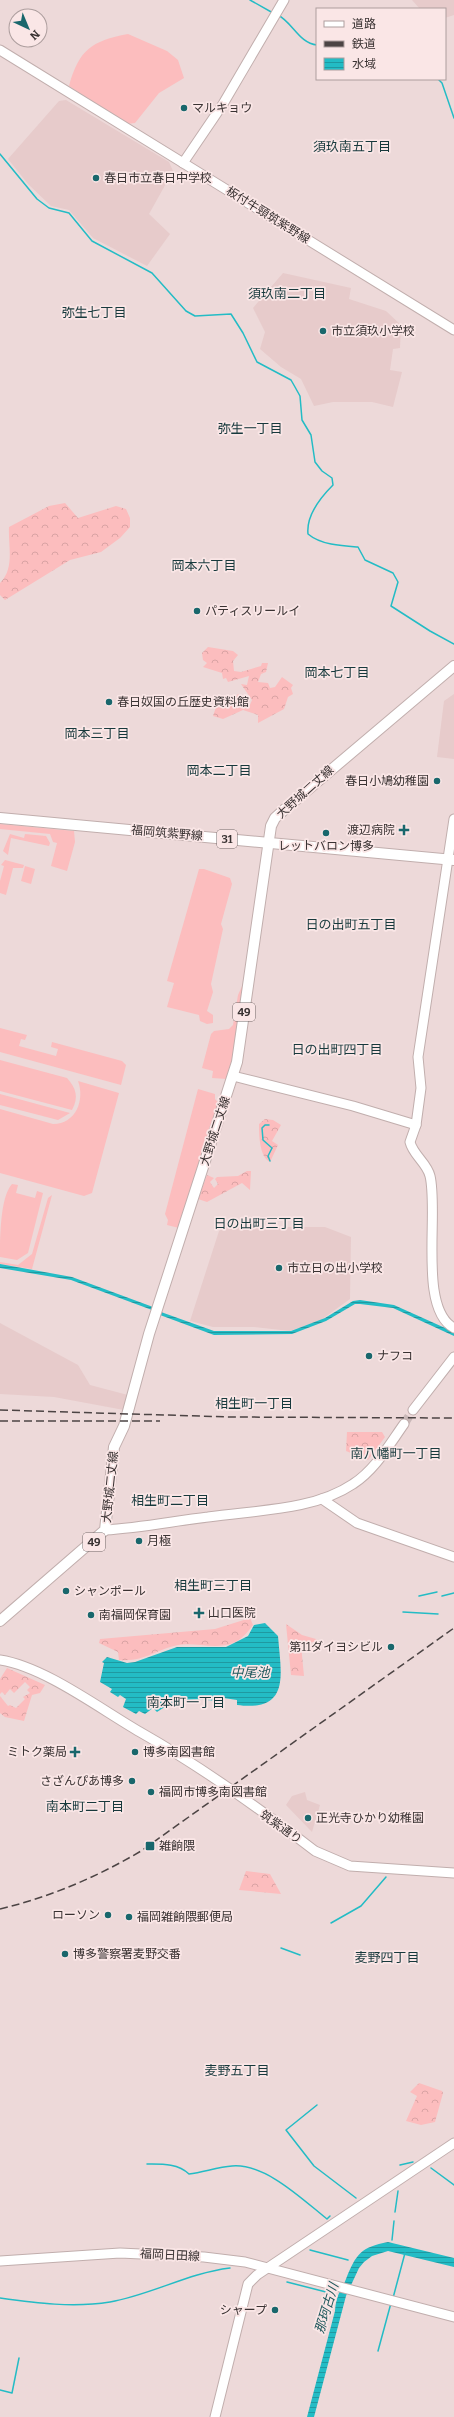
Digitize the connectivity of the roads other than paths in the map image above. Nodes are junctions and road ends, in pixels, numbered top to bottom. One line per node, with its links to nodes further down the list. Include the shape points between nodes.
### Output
1 (284, 0): 3 (street, via 223,104)
2 (0, 50): 3 (street, 板付牛頸筑紫野線)
3 (183, 163): 4 (street, 板付牛頸筑紫野線)
4 (454, 330)
5 (454, 666): 8 (main road, 大野城二丈線 / 49, via 275,818 271,826)
6 (0, 818): 8 (main road, 福岡筑紫野線 / 31)
7 (454, 819): 9 (street)
8 (269, 843): 9 (main road, 福岡筑紫野線 / 31); 10 (main road, 大野城二丈線 / 49)
9 (451, 860): 11 (street, via 418,1057 421,1088)
10 (233, 1076): 11 (street); 17 (main road, 大野城二丈線 / 49, via 149,1334 124,1426 114,1447)
11 (416, 1125): 12 (street, via 411,1146 431,1178 435,1301 446,1324)
12 (454, 1328)
13 (454, 1357): 14 (street)
14 (413, 1410)
15 (404, 1424): 16 (street, via 363,1477 346,1489)
16 (322, 1499): 17 (street, via 289,1506); 18 (street, via 357,1523)
17 (105, 1530): 19 (main road, 大野城二丈線 / 49)
18 (454, 1556)
19 (0, 1621)
20 (0, 1660): 21 (street, 筑紫通り, via 21,1666 78,1693 198,1767 315,1851 334,1861 350,1866)
21 (454, 1873)
22 (454, 2143): 24 (street)
23 (0, 2261): 24 (street, 福岡日田線, via 153,2253 238,2261)
24 (268, 2268): 25 (street, 福岡日田線); 26 (street, via 248,2284)
25 (454, 2317)
26 (215, 2417)

